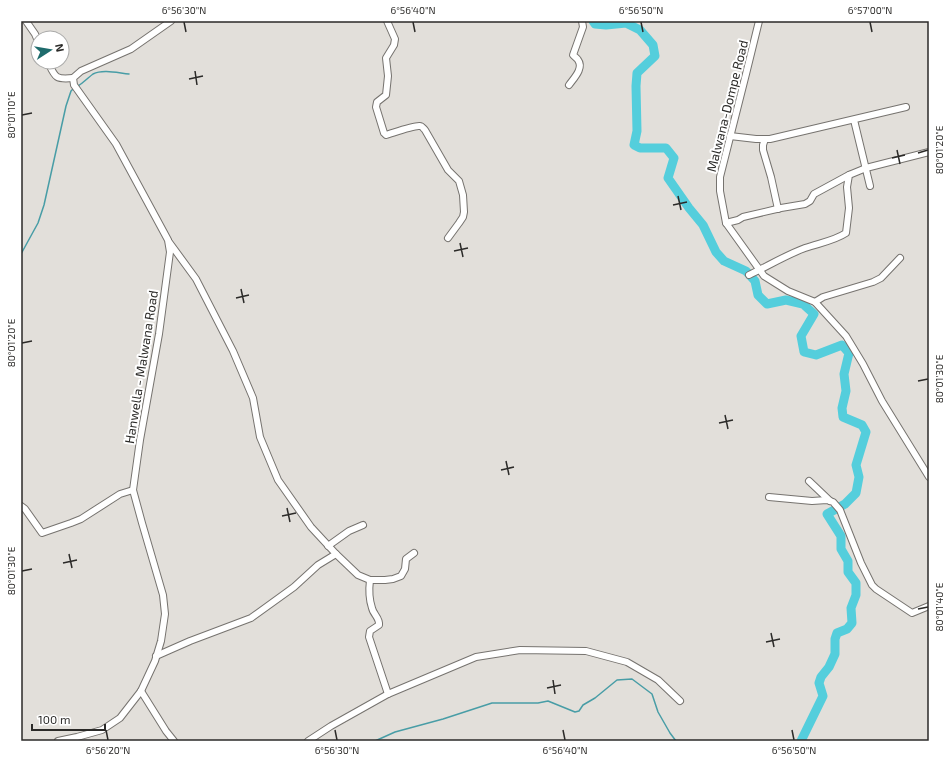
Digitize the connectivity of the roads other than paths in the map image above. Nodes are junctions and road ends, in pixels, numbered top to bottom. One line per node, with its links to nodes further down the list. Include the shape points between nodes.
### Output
1 (26, 21): 6 (street)
2 (171, 21): 8 (street, via 131,49 81,71)
3 (387, 21): 20 (street, via 395,39 394,46 386,58 386,96 377,102 376,107 386,135 422,126 448,170 459,181 464,212)
4 (582, 21): 9 (street, via 583,27 573,55 579,61 580,67)
5 (758, 21): 12 (street, Malwana-Dompe Road)
6 (32, 30)
7 (52, 70): 8 (street, via 59,78)
8 (74, 82): 21 (street, Hanwella - Malwana Road, via 116,144)
9 (570, 85)
10 (906, 107): 11 (street)
11 (854, 120): 13 (street); 15 (street)
12 (730, 136): 13 (street); 19 (street, Malwana-Dompe Road, via 720,177)
13 (765, 139): 18 (street, via 763,150)
14 (929, 152): 15 (street)
15 (866, 168): 16 (street); 17 (street)
16 (849, 175): 18 (street, via 814,194 805,204); 23 (street, via 846,233 839,238 805,248)
17 (870, 186)
18 (778, 208): 19 (street)
19 (726, 224): 23 (street, Malwana-Dompe Road)
20 (448, 238)
21 (168, 240): 28 (street, Hanwella - Malwana Road, via 170,252 159,334); 33 (street, via 196,279 232,351 253,398 260,437 278,480 311,527)
22 (900, 258): 25 (street, via 881,278)
23 (759, 270): 24 (street); 25 (street, Malwana-Dompe Road, via 788,291)
24 (749, 275)
25 (815, 302): 26 (street, Malwana-Dompe Road, via 846,336)
26 (929, 477)
27 (809, 481): 30 (street)
28 (133, 490): 31 (street, via 120,494 71,524 42,533); 38 (street, Hanwella - Malwana Road, via 163,595 165,614)
29 (769, 497): 30 (street, via 827,500)
30 (833, 503): 37 (street, via 840,510 872,585 912,613)
31 (21, 506)
32 (363, 525): 33 (street, via 349,531)
33 (328, 546): 35 (street)
34 (414, 553): 36 (street, via 406,559 401,576)
35 (336, 554): 36 (street, via 358,575); 38 (street, via 318,565 294,587 251,618)
36 (370, 580): 40 (street, via 372,609 379,625 369,636)
37 (929, 606)
38 (156, 656): 39 (street, Hanwella - Malwana Road)
39 (141, 691): 42 (street, Hanwella - Malwana Road, via 120,718 102,730); 43 (street)
40 (388, 694): 41 (street, via 476,657 520,650 586,651 627,662 658,680); 44 (street)
41 (680, 701)
42 (58, 741)
43 (174, 741)
44 (308, 741)

